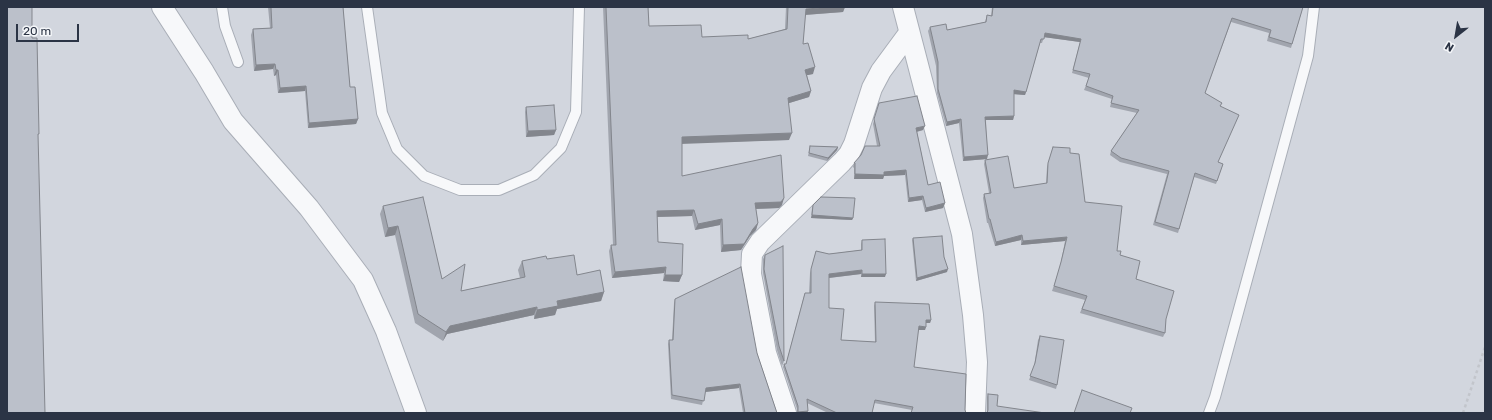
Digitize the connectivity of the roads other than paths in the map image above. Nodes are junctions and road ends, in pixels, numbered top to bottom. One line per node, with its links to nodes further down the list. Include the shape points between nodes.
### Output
1 (162, 7): 9 (street, via 233,121 309,208 363,280 386,331)
2 (222, 7): 8 (lane, via 224,26)
3 (367, 7): 4 (lane, via 382,113 397,149 424,176 460,190 499,190 534,175 561,148 576,112)
4 (579, 7)
5 (903, 7): 7 (street)
6 (1314, 7): 12 (lane, via 1308,56 1218,389)
7 (910, 33): 10 (street, via 881,71 872,88 849,154 754,248 752,254 751,274 764,341); 11 (street, via 962,234 977,362)
8 (238, 62)
9 (416, 413)
10 (786, 413)
11 (975, 413)
12 (1209, 413)

